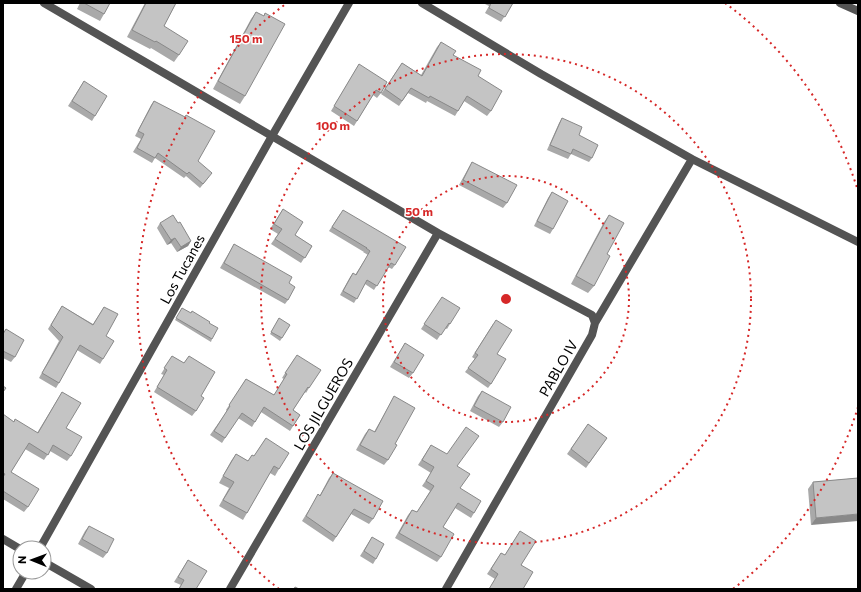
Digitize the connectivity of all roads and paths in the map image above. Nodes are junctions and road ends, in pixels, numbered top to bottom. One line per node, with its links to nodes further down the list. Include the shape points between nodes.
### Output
1 (44, 3): 6 (street)
2 (349, 3): 6 (street, Los Tucanes)
3 (422, 3): 7 (street)
4 (840, 3): 5 (street)
5 (858, 11)
6 (272, 136): 8 (street); 12 (street, Los Tucanes)
7 (692, 159): 9 (street); 10 (street, PABLO IV)
8 (438, 233): 10 (street, via 592,315); 18 (street, LOS JILGUEROS)
9 (858, 242)
10 (595, 323): 19 (street, PABLO IV, via 592,335)
11 (3, 539): 13 (street)
12 (45, 540)
13 (12, 544)
14 (52, 567): 17 (street)
15 (21, 580): 16 (street)
16 (16, 589)
17 (91, 589)
18 (230, 589)
19 (446, 589)

